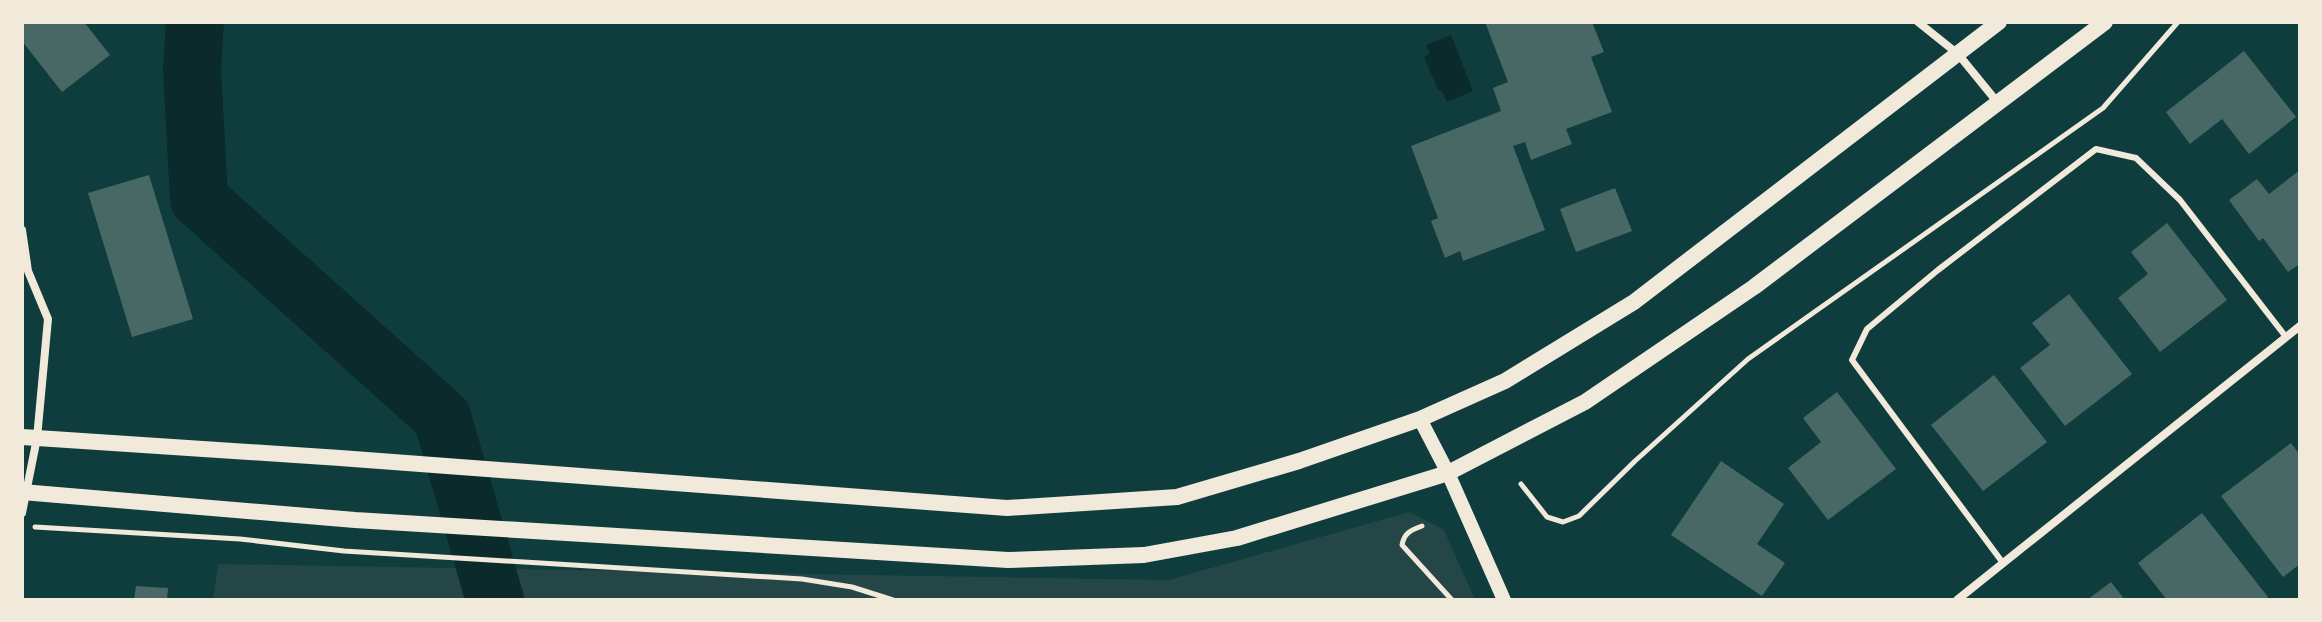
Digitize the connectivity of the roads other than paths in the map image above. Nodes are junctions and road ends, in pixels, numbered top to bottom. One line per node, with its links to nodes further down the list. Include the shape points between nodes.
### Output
1 (1918, 22): 4 (street)
2 (1999, 22): 4 (main road)
3 (2105, 22): 5 (main road)
4 (1958, 54): 5 (street); 11 (main road, via 1634,302 1505,381)
5 (1998, 103): 13 (main road, via 1754,287 1585,402)
6 (22, 230): 7 (street)
7 (28, 271): 8 (street); 12 (street, via 48,319)
8 (22, 279)
9 (2300, 326): 10 (street)
10 (2286, 337): 16 (street); 16 (lane, via 2180,200 2136,158 2096,149 1938,270 1867,329 1852,360)
11 (1420, 419): 12 (main road, via 1177,497 1007,508); 13 (street)
12 (29, 437): 14 (street)
13 (1448, 473): 14 (main road, via 1237,538 1144,555 1008,560 355,520); 17 (street)
14 (24, 493): 15 (street)
15 (22, 513)
16 (2003, 563): 18 (street)
17 (1504, 600)
18 (1957, 600)

